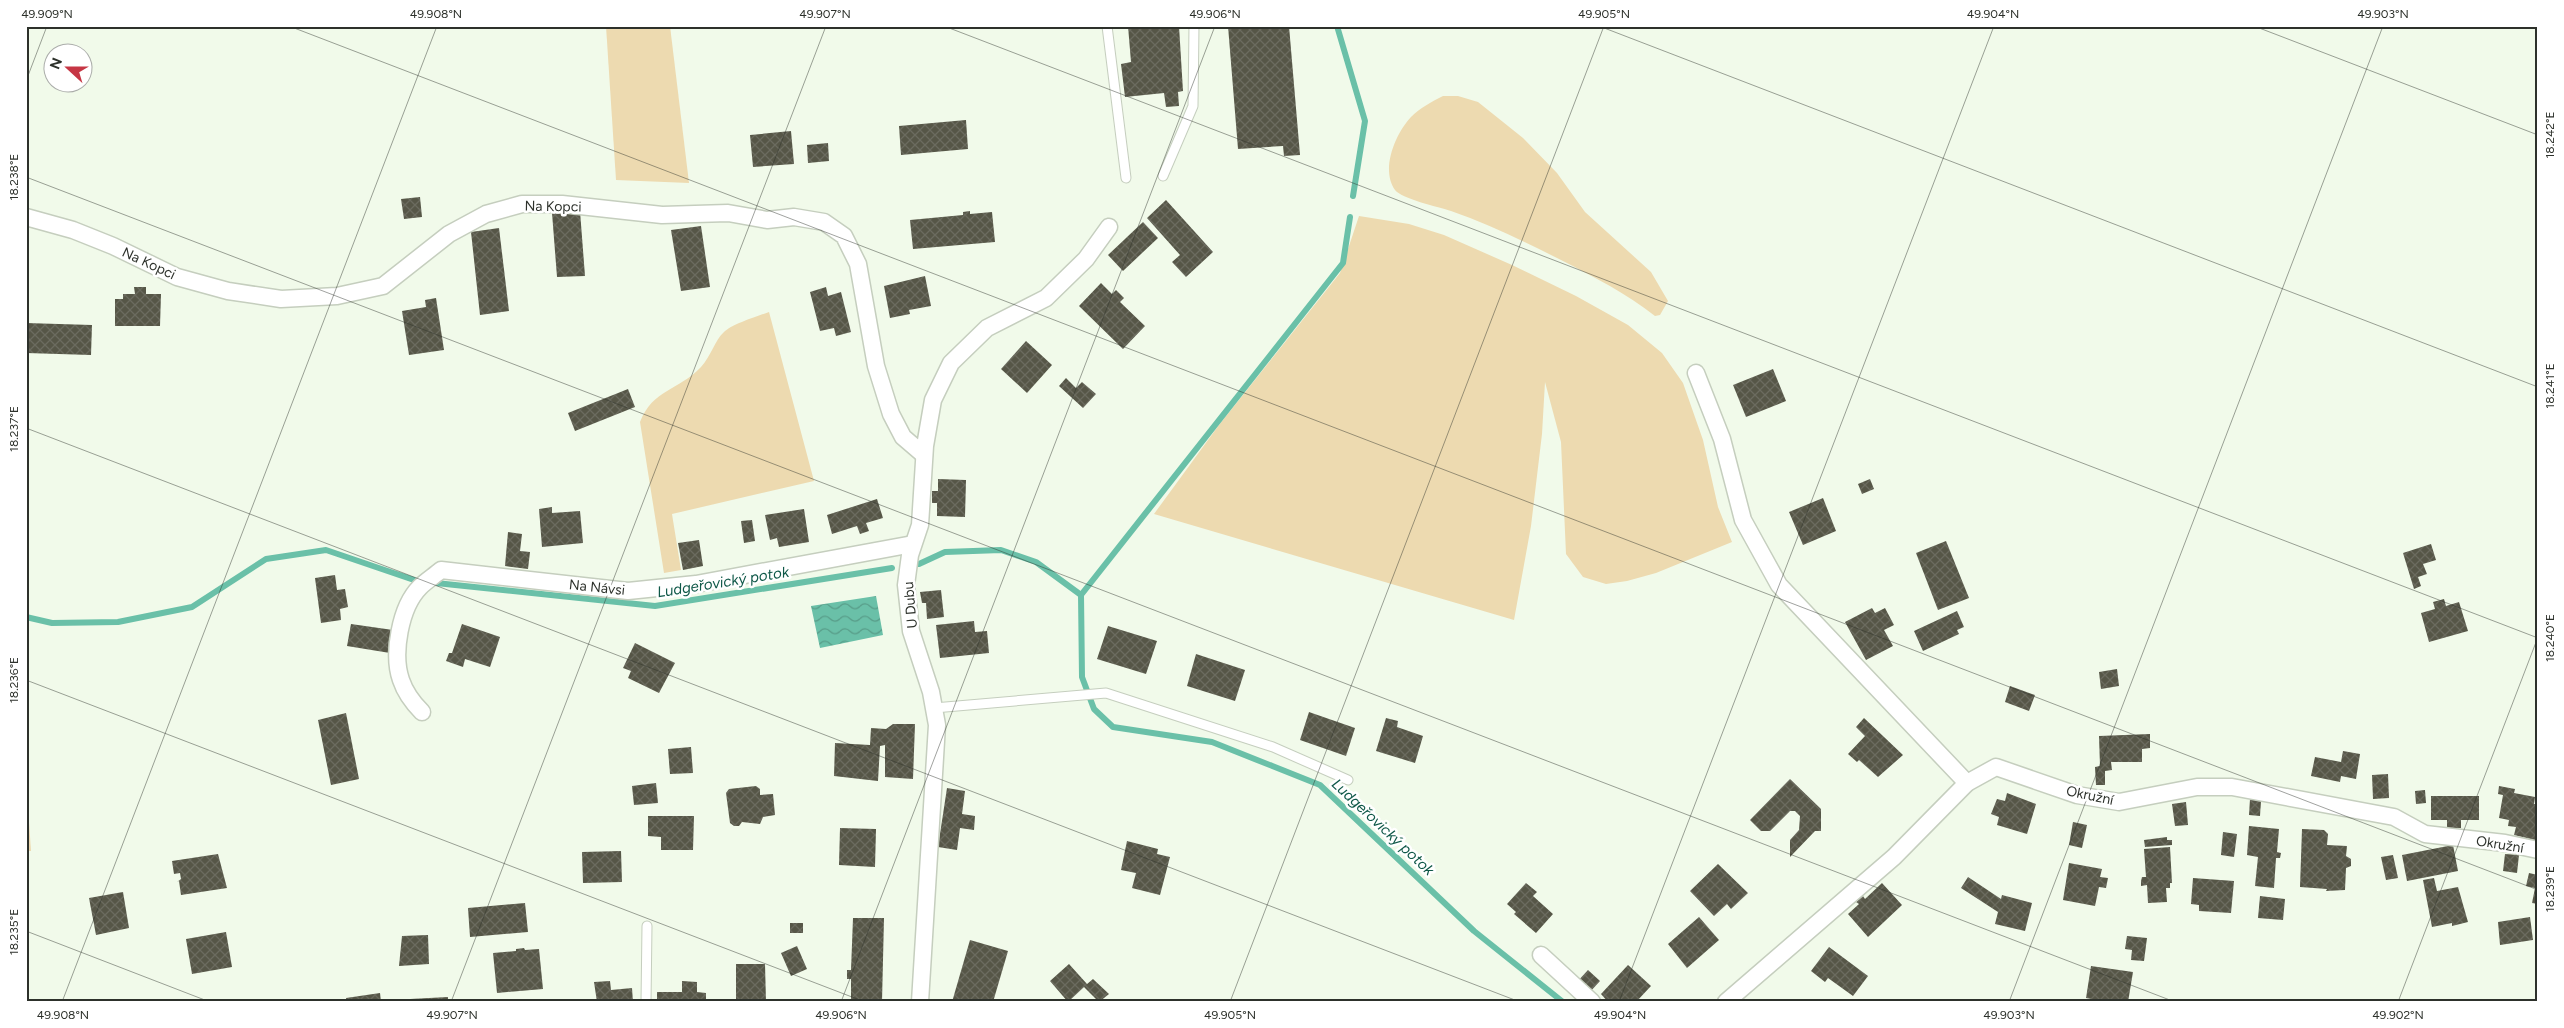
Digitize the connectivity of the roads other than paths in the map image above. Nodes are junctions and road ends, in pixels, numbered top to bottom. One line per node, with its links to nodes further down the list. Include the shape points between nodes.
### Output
1 (1107, 26): 4 (lane)
2 (1194, 26): 3 (lane, via 1193,106)
3 (1163, 176)
4 (1126, 178)
5 (26, 217): 8 (street, Na Kopci, via 73,230 177,277 228,291 281,299 337,296 383,286 449,234 486,214 522,204 562,204 662,215 728,213 767,220 794,218 824,222 844,236 858,264 876,366 890,414 903,437)
6 (1108, 227): 8 (street, U Dubu, via 1086,259 1046,298 987,328 951,363 933,400)
7 (1696, 373): 13 (street, via 1722,440 1743,520 1779,585)
8 (924, 455): 9 (street, U Dubu, via 920,525)
9 (913, 544): 10 (street, U Dubu, via 906,585 911,631); 11 (street, Na Návsi, via 696,584 628,591 441,570 418,588 405,613 400,633 397,659 401,681 412,702)
10 (934, 708): 12 (lane, via 1106,693 1273,747); 18 (street, U Dubu, via 938,725)
11 (422, 712)
12 (1348, 780)
13 (1967, 784): 14 (street, Okružní, via 1996,767 2077,795 2119,802 2197,787 2232,787 2394,817 2425,834); 20 (street, Okružní, via 1894,857)
14 (2538, 850)
15 (647, 926): 17 (lane)
16 (1541, 955): 19 (street)
17 (646, 1002)
18 (920, 1002)
19 (1592, 1002)
20 (1726, 1002)

